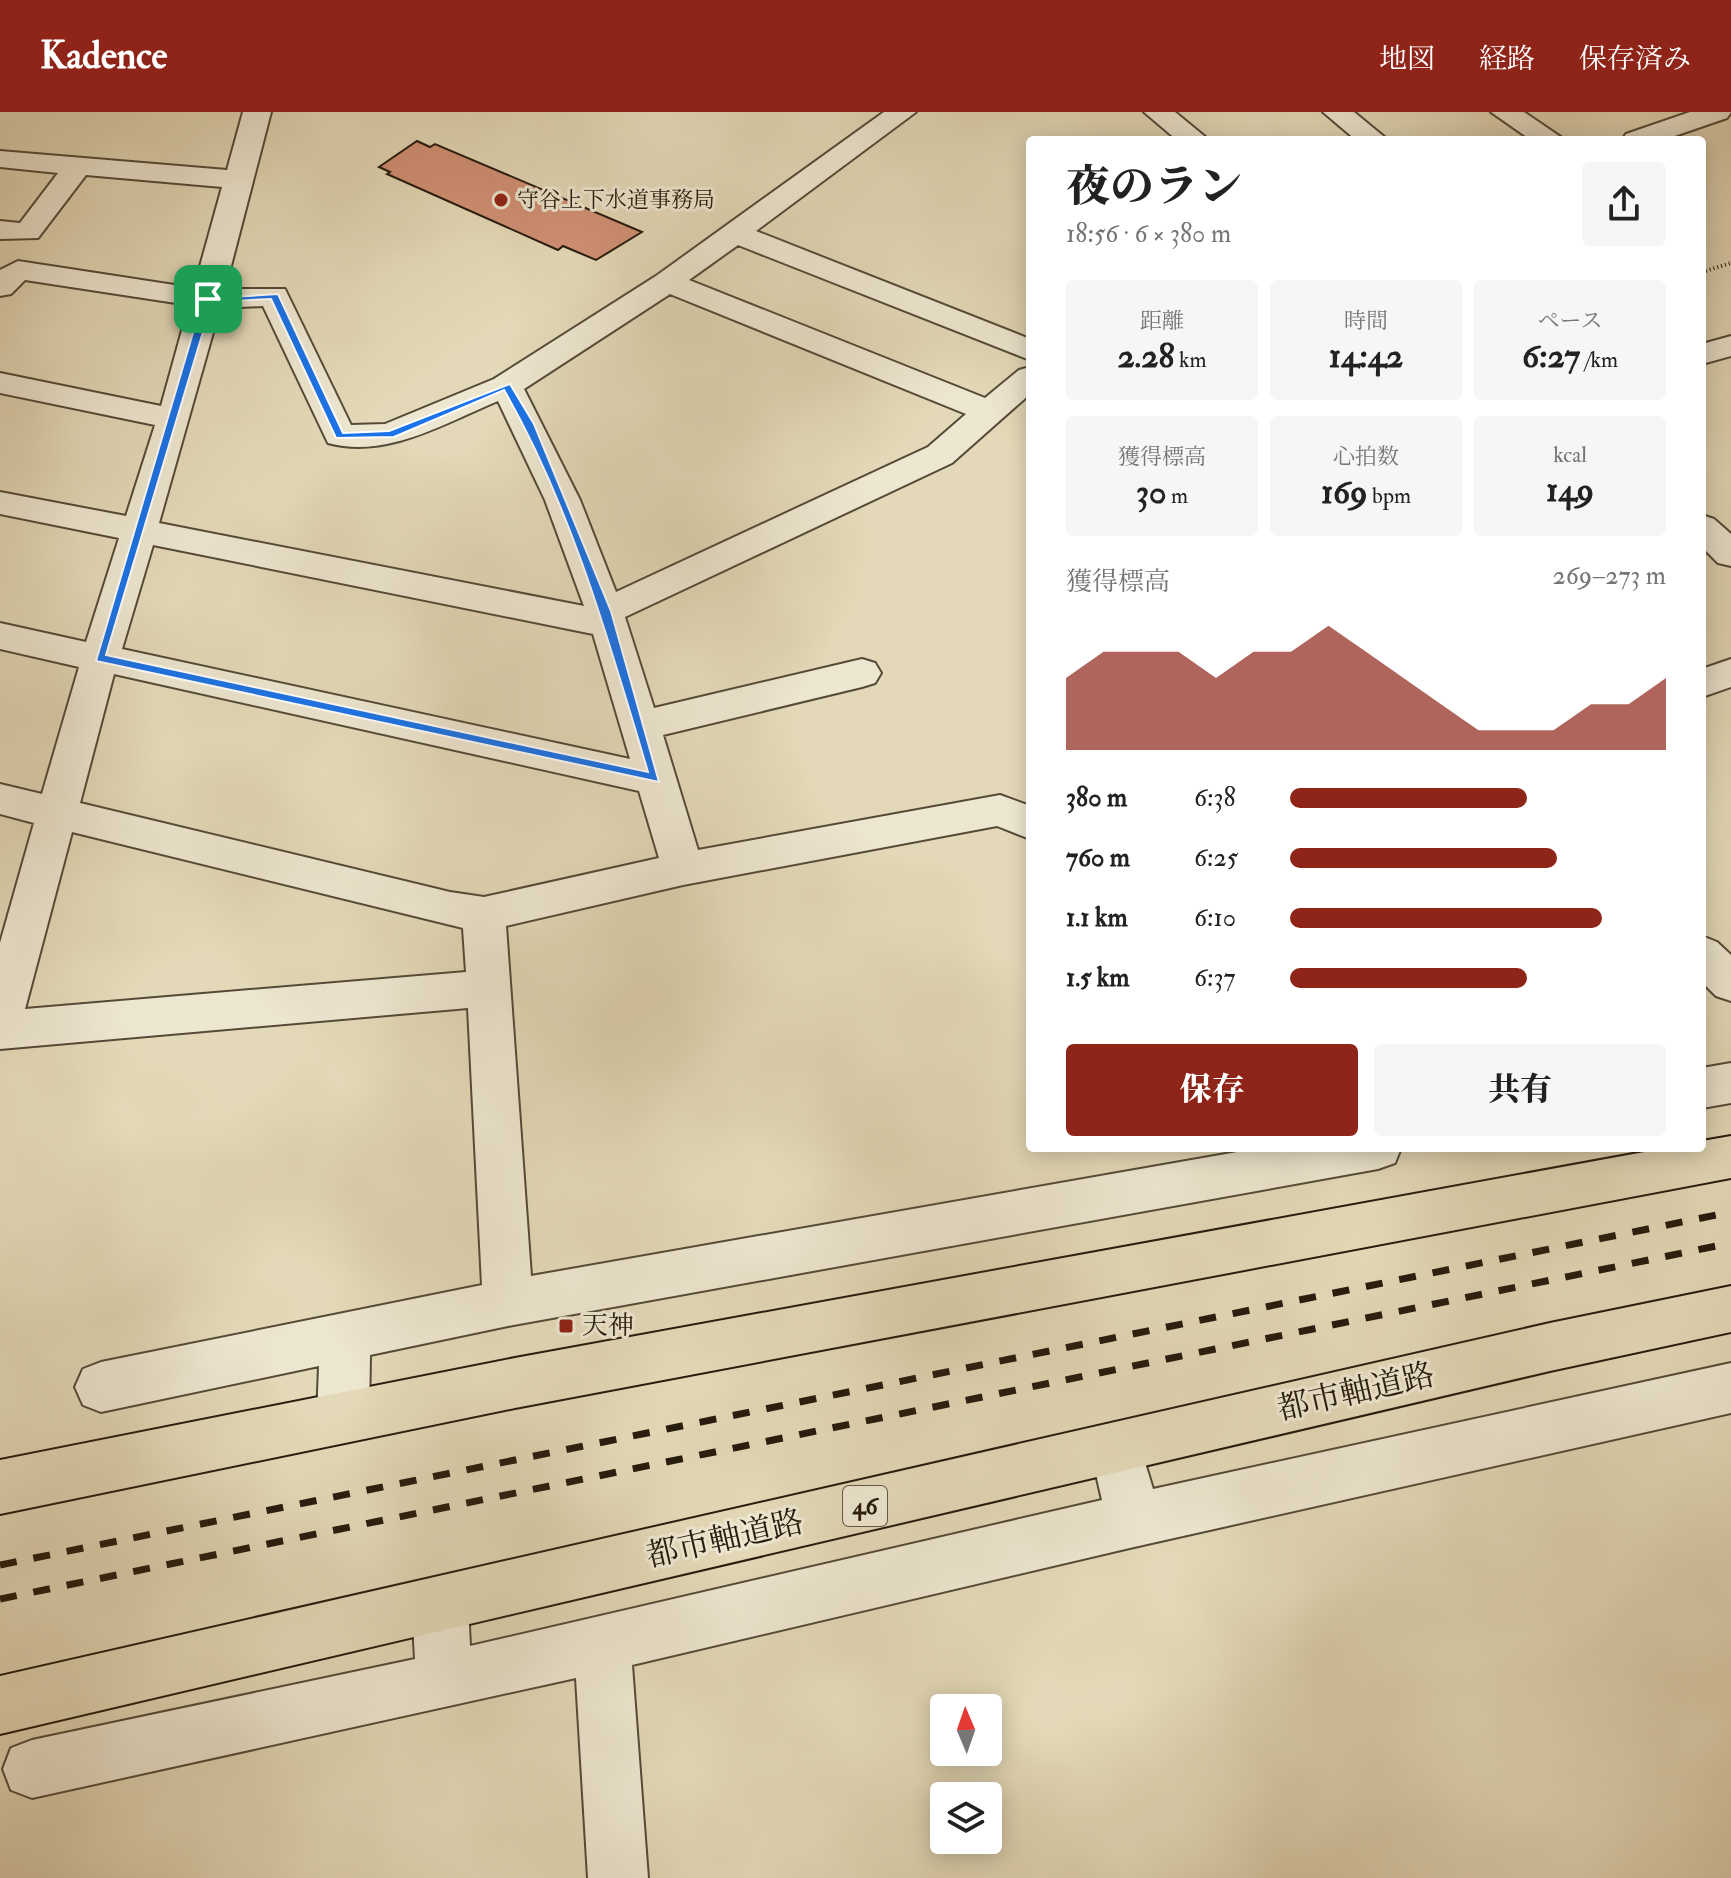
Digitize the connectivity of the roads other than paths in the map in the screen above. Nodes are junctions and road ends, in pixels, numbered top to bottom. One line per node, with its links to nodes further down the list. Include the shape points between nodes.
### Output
1 (257, 112): 13 (street)
2 (902, 112): 15 (street)
3 (1158, 112): 7 (street)
4 (1337, 112): 8 (street)
5 (1505, 112): 9 (street)
6 (1720, 118): 10 (street)
7 (1190, 136)
8 (1369, 136)
9 (1544, 136)
10 (1651, 136)
11 (0, 159): 12 (street)
12 (78, 166): 13 (street); 14 (street, via 28,232)
13 (241, 180): 18 (street)
14 (0, 230)
15 (732, 232): 16 (street); 20 (street)
16 (667, 282): 24 (street); 25 (street)
17 (0, 287): 18 (street, via 18,270)
18 (208, 299): 24 (street, via 274,296 340,436 390,434); 26 (street)
19 (1731, 346): 21 (street)
20 (1026, 348)
21 (1706, 353)
22 (1026, 380): 25 (street)
23 (0, 383): 26 (street)
24 (506, 386): 31 (street, via 529,424)
25 (990, 412): 31 (street, via 940,455)
26 (174, 419): 28 (street)
27 (0, 503): 28 (street)
28 (138, 530): 31 (street); 33 (street)
29 (1706, 531): 30 (street)
30 (1731, 554)
31 (608, 618): 37 (street)
32 (0, 636): 33 (street)
33 (100, 658): 38 (street); 40 (street)
34 (862, 673): 37 (street)
35 (1731, 673): 36 (street)
36 (1706, 682)
37 (639, 726): 38 (street)
38 (655, 779): 42 (street)
39 (0, 799): 40 (street)
40 (56, 813): 43 (street); 47 (street)
41 (1026, 823): 42 (street, via 1000,810)
42 (683, 869): 43 (street)
43 (484, 914): 46 (street)
44 (1706, 958): 45 (street)
45 (1731, 983)
46 (487, 988): 48 (street); 53 (street)
47 (0, 1021)
48 (0, 1030)
49 (1731, 1083): 50 (street)
50 (1706, 1087)
51 (1356, 1152): 53 (street)
52 (1731, 1157): 58 (main road)
53 (508, 1303): 55 (street)
54 (1731, 1309): 59 (main road, 都市軸道路 / 46)
55 (345, 1337): 56 (street); 58 (street)
56 (101, 1387)
57 (1731, 1388): 61 (street)
58 (343, 1418): 60 (main road)
59 (1116, 1448): 61 (street); 62 (main road, 都市軸道路 / 46)
60 (0, 1487)
61 (1134, 1520): 63 (street)
62 (440, 1605): 64 (street); 65 (main road, 都市軸道路 / 46)
63 (602, 1645): 64 (street); 67 (street)
64 (444, 1681): 66 (street)
65 (0, 1705)
66 (32, 1769)
67 (618, 1878)

